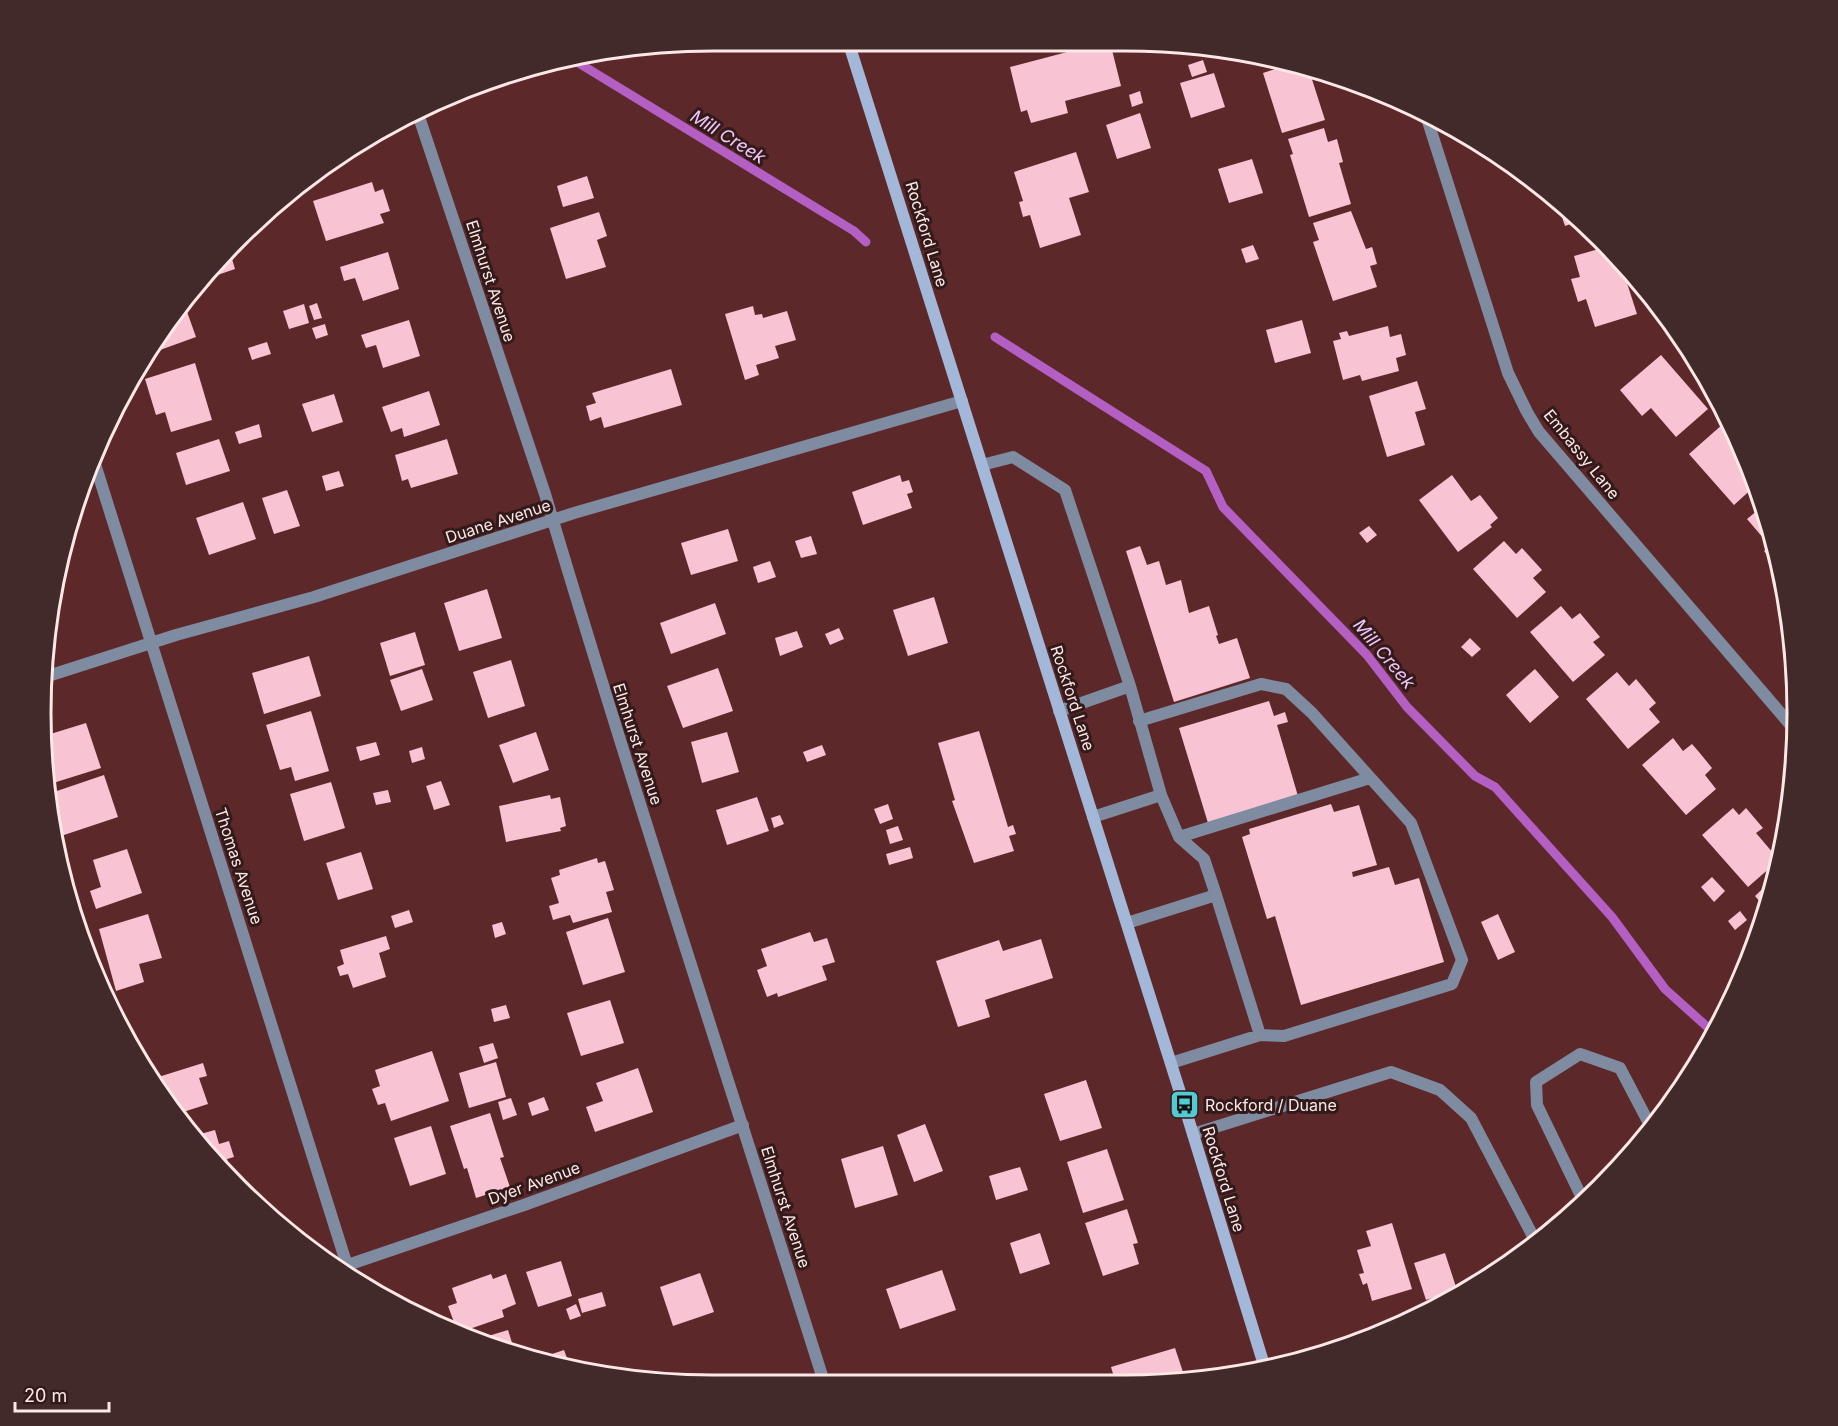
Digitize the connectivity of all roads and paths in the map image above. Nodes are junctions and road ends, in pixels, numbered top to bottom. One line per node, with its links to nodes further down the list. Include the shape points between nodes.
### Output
1 (851, 51): 4 (main road, Rockford Lane)
2 (420, 119): 7 (street, Elmhurst Avenue)
3 (1430, 125): 12 (street, Embassy Lane, via 1508,372 1539,432)
4 (962, 401): 5 (main road, Rockford Lane); 7 (street, Duane Avenue)
5 (982, 465): 10 (street, via 1013,457 1065,490); 11 (main road, Rockford Lane)
6 (97, 472): 8 (street, Thomas Avenue)
7 (553, 521): 8 (street, Duane Avenue); 23 (street, Elmhurst Avenue, via 616,732)
8 (151, 644): 9 (street, Duane Avenue); 27 (street, Thomas Avenue)
9 (52, 674)
10 (1130, 686): 11 (street); 13 (street)
11 (1059, 711): 16 (main road, Rockford Lane)
12 (1787, 720)
13 (1139, 721): 14 (street, via 1261,684 1286,689); 15 (street)
14 (1370, 778): 17 (street); 20 (street, via 1411,823 1462,960 1456,976 1452,984 1284,1036)
15 (1161, 795): 16 (street); 17 (street)
16 (1093, 816): 19 (main road, Rockford Lane)
17 (1179, 837): 18 (street, via 1204,859)
18 (1216, 895): 19 (street); 20 (street)
19 (1126, 923): 21 (main road, Rockford Lane)
20 (1260, 1035): 21 (street)
21 (1171, 1063): 24 (main road, Rockford Lane)
22 (1647, 1120): 25 (street, via 1620,1068 1580,1054 1536,1082 1537,1105)
23 (743, 1125): 28 (street, Dyer Avenue); 30 (street, Elmhurst Avenue)
24 (1193, 1134): 26 (street, via 1391,1072 1440,1090 1471,1118); 29 (main road, Rockford Lane)
25 (1580, 1193)
26 (1532, 1235)
27 (340, 1259)
28 (348, 1265)
29 (1262, 1360)
30 (822, 1375)

